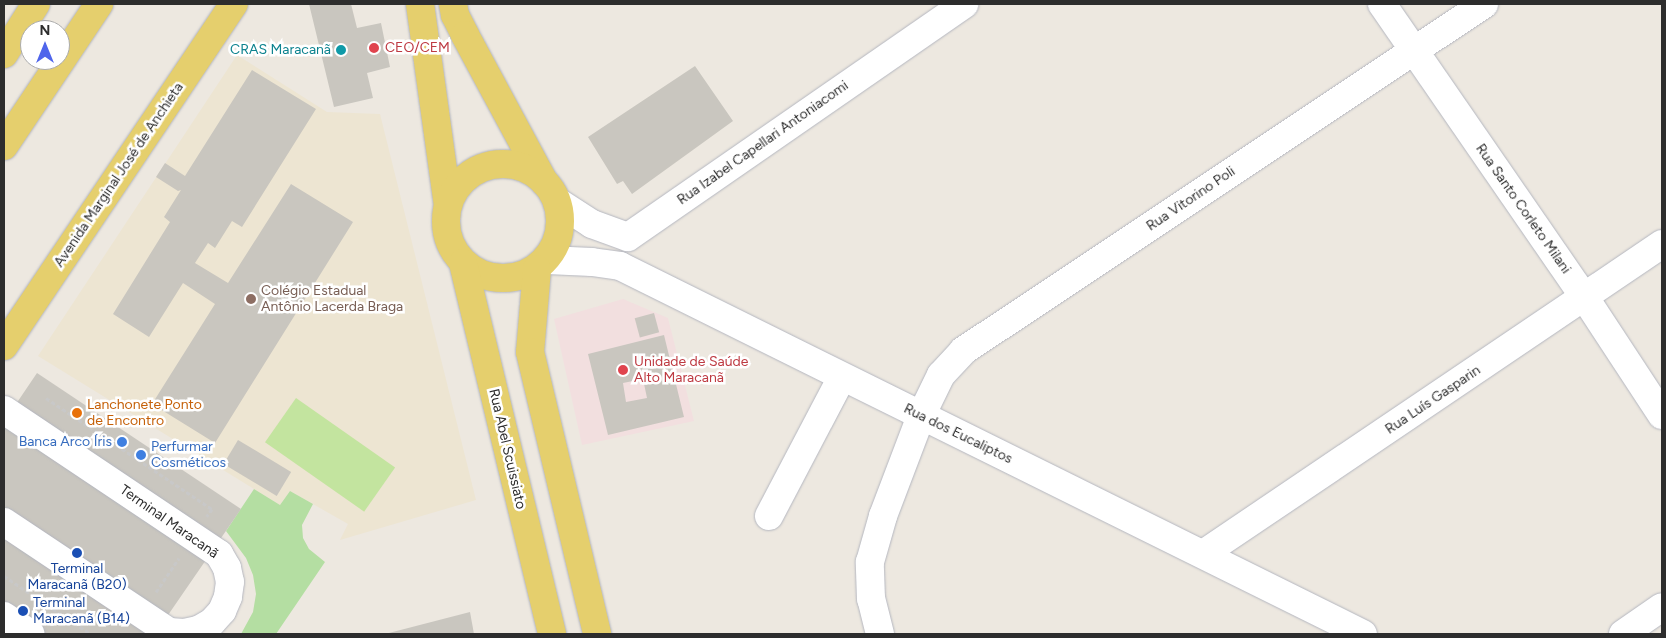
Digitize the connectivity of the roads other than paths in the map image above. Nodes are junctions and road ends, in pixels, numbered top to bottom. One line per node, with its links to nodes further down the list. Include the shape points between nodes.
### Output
1 (36, 4): 10 (main road)
2 (99, 4): 11 (main road)
3 (234, 4): 20 (main road, Avenida Marginal José de Anchieta)
4 (420, 4): 13 (main road)
5 (453, 4): 12 (main road, via 465,35)
6 (964, 4): 14 (street, Rua Izabel Capellari Antoniacomi)
7 (1382, 4): 9 (street, Rua Santo Corleto Milani)
8 (1484, 4): 9 (street, Rua Vitorino Poli)
9 (1414, 51): 19 (street, Rua Santo Corleto Milani); 24 (street, Rua Vitorino Poli, via 963,351 941,374)
10 (4, 54)
11 (4, 146)
12 (551, 192): 13 (main road, via 532,172 517,165 501,163 485,166 468,175 455,188); 14 (street, via 592,224); 17 (main road, via 562,223 557,243)
13 (448, 205): 16 (main road, via 446,226 451,246)
14 (628, 237): 18 (street)
15 (1662, 244): 19 (street, Rua Luís Gasparin)
16 (463, 264): 17 (main road, via 477,273 510,279 524,276); 31 (main road, Rua Abel Scuissiato)
17 (542, 264): 18 (street, Rua dos Eucaliptos, via 592,262); 32 (main road, via 530,352)
18 (620, 266): 21 (street, Rua dos Eucaliptos)
19 (1585, 298): 23 (street, Rua Santo Corleto Milani); 27 (street, Rua Luís Gasparin)
20 (4, 346)
21 (842, 377): 24 (street, Rua dos Eucaliptos); 25 (street)
22 (4, 410): 26 (street, Terminal Maracanã, via 219,554 227,568 229,590 222,611 198,630 168,632)
23 (1662, 415)
24 (921, 416): 27 (street, Rua dos Eucaliptos); 33 (street, Rua Vitorino Poli, via 882,516 870,562 871,599)
25 (769, 516)
26 (4, 522)
27 (1203, 554): 34 (street, Rua dos Eucaliptos)
28 (1662, 607): 35 (street)
29 (4, 616): 30 (street)
30 (31, 634)
31 (552, 634)
32 (597, 634)
33 (880, 634)
34 (1363, 634)
35 (1623, 634)

